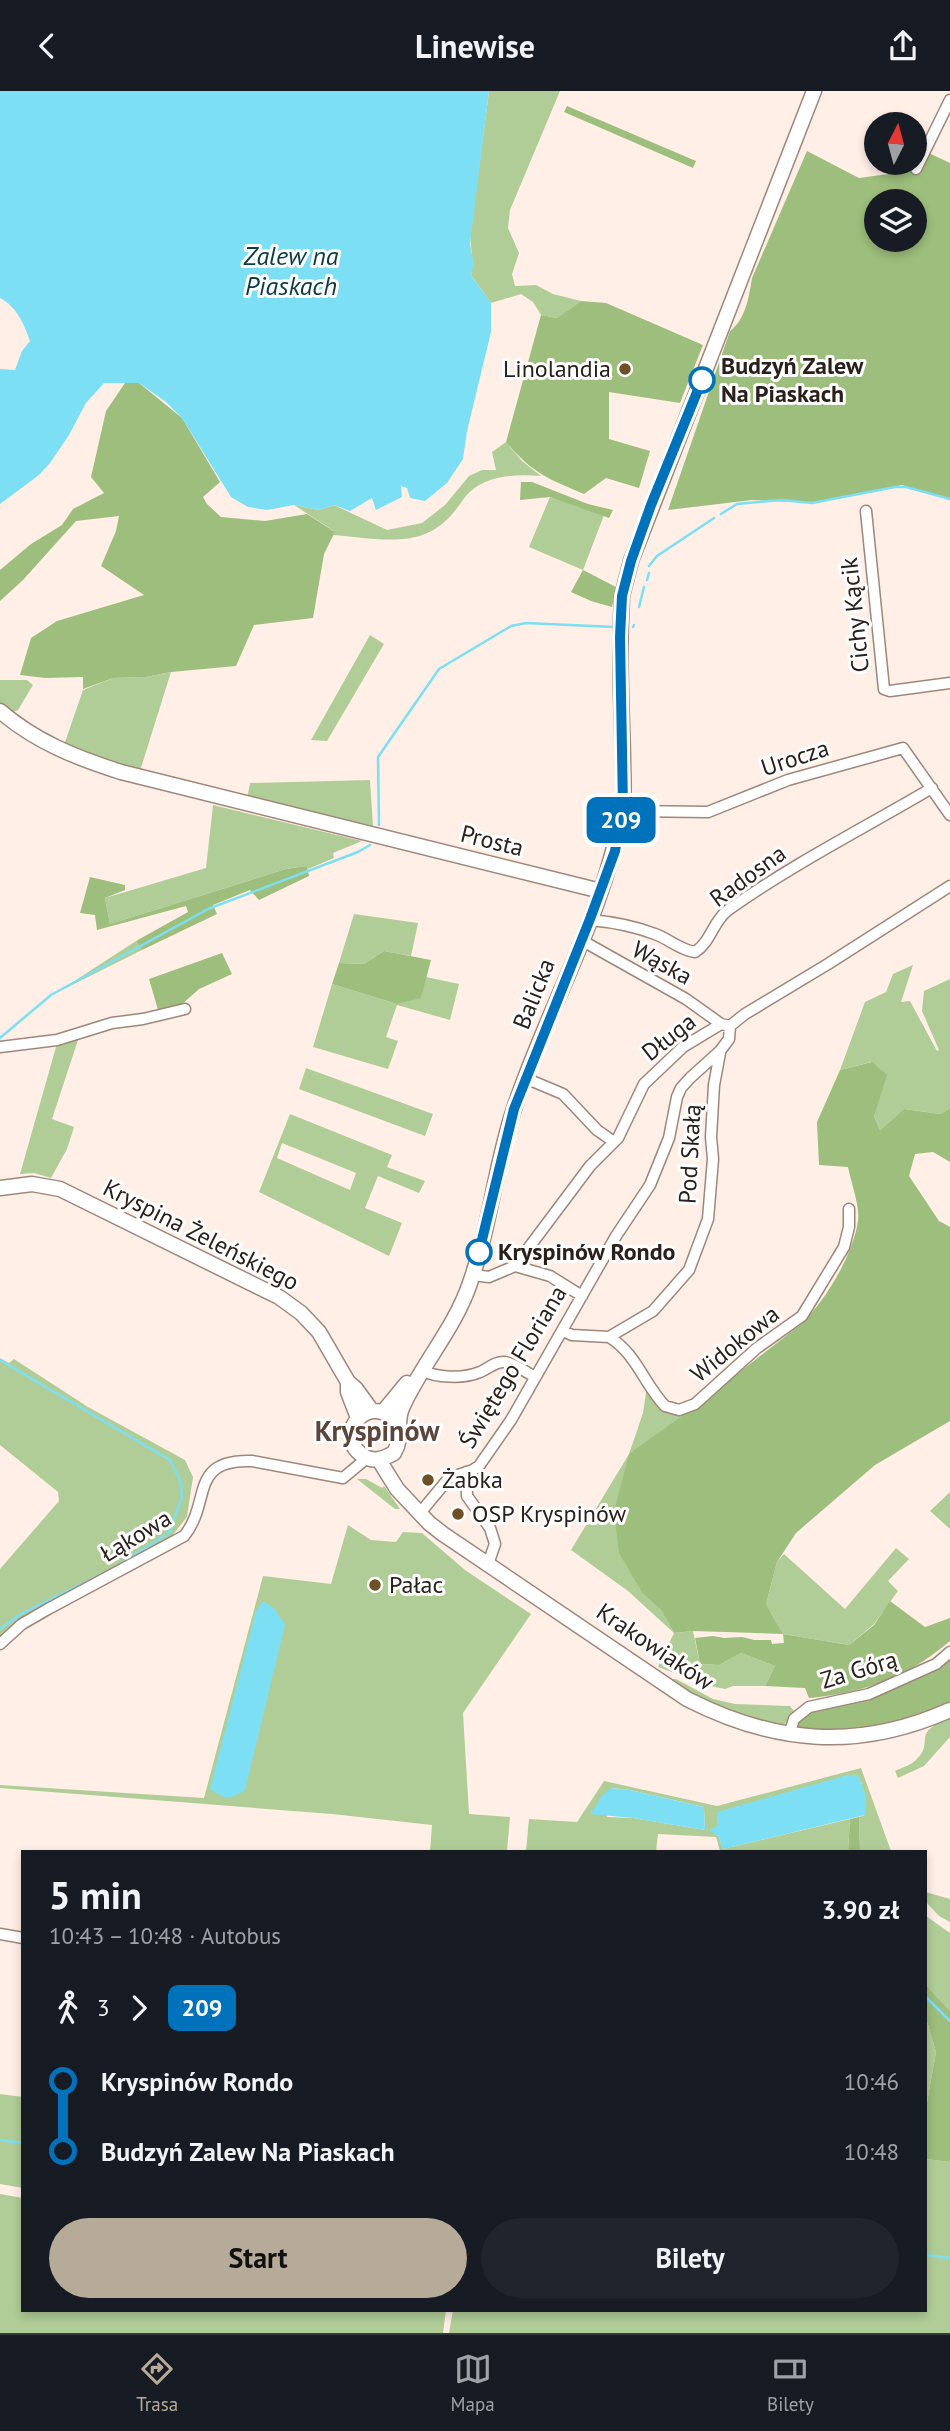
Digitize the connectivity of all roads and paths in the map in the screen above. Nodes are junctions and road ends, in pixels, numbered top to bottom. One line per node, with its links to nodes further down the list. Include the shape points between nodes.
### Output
1 (814, 91): 8 (main road, Balicka, via 638,541 622,596)
2 (950, 100): 3 (street)
3 (928, 145)
4 (866, 511): 5 (street, Cichy Kącik, via 884,689)
5 (950, 683)
6 (0, 711): 11 (main road, Prosta, via 42,741 121,772)
7 (932, 788): 8 (street, Urocza, via 902,748 788,780 708,812 629,811); 9 (street, Urocza); 12 (street, Radosna, via 727,911 695,952 659,935)
8 (623, 807): 11 (main road, Balicka)
9 (950, 815)
10 (950, 886): 15 (street, Długa)
11 (601, 891): 12 (main road, Balicka)
12 (590, 919): 13 (main road, Balicka)
13 (581, 940): 15 (street, Wąska); 18 (main road, Balicka)
14 (185, 1009): 16 (street, via 112,1023 57,1040)
15 (725, 1025): 17 (street, Świętego Floriana, via 729,1039); 19 (street, Długa, via 683,1048 644,1084)
16 (0, 1047)
17 (720, 1051): 24 (street, Świętego Floriana, via 681,1088 669,1138 650,1185); 26 (street, Pod Skałą, via 714,1085 709,1212 693,1262 653,1311)
18 (525, 1078): 19 (street, via 563,1094); 23 (main road, Balicka, via 505,1140)
19 (614, 1142): 22 (street, Długa, via 590,1166)
20 (0, 1188): 29 (main road, Kryspina Żeleńskiego, via 32,1184 61,1189 270,1292 293,1306 319,1332)
21 (849, 1209): 26 (street, Widokowa, via 844,1247 802,1316 757,1348 695,1404 679,1410 665,1406 635,1361)
22 (515, 1266): 23 (street, via 489,1277); 24 (street, via 550,1276)
23 (473, 1275): 27 (main road, Balicka, via 462,1304)
24 (582, 1296): 25 (street, Świętego Floriana)
25 (563, 1331): 26 (street); 28 (street, Świętego Floriana)
26 (609, 1337)
27 (421, 1370): 28 (street, via 468,1376 504,1362); 30 (main road, Balicka); 32 (main road, Balicka, via 400,1413)
28 (535, 1377): 37 (street, Świętego Floriana, via 479,1466)
29 (348, 1382): 30 (main road, Kryspina Żeleńskiego); 31 (main road, Kryspina Żeleńskiego)
30 (378, 1411): 31 (main road); 32 (main road, via 389,1414)
31 (358, 1418): 33 (main road, via 352,1431)
32 (399, 1426): 34 (main road, via 400,1440)
33 (354, 1446): 35 (main road); 36 (street)
34 (394, 1453): 35 (main road); 38 (main road, Krakowiaków)
35 (373, 1459): 36 (street, Łąkowa); 38 (main road, Krakowiaków)
36 (351, 1469): 41 (street, Łąkowa, via 343,1478 253,1461 216,1468 204,1482 195,1518 184,1536 48,1608)
37 (466, 1472): 39 (street, Świętego Floriana, via 449,1478); 40 (street, Świętego Floriana, via 467,1496 490,1528 495,1544)
38 (409, 1500): 39 (main road, Krakowiaków)
39 (420, 1513): 40 (main road, Krakowiaków)
40 (488, 1564): 44 (main road, Krakowiaków, via 687,1699 742,1724)
41 (0, 1644)
42 (950, 1652): 44 (street, Za Górą, via 936,1664 869,1693 809,1707 794,1719)
43 (950, 1710): 44 (main road, Krakowiaków, via 912,1725 865,1735)
44 (789, 1735)
45 (0, 1934): 46 (street)
46 (21, 1938)

